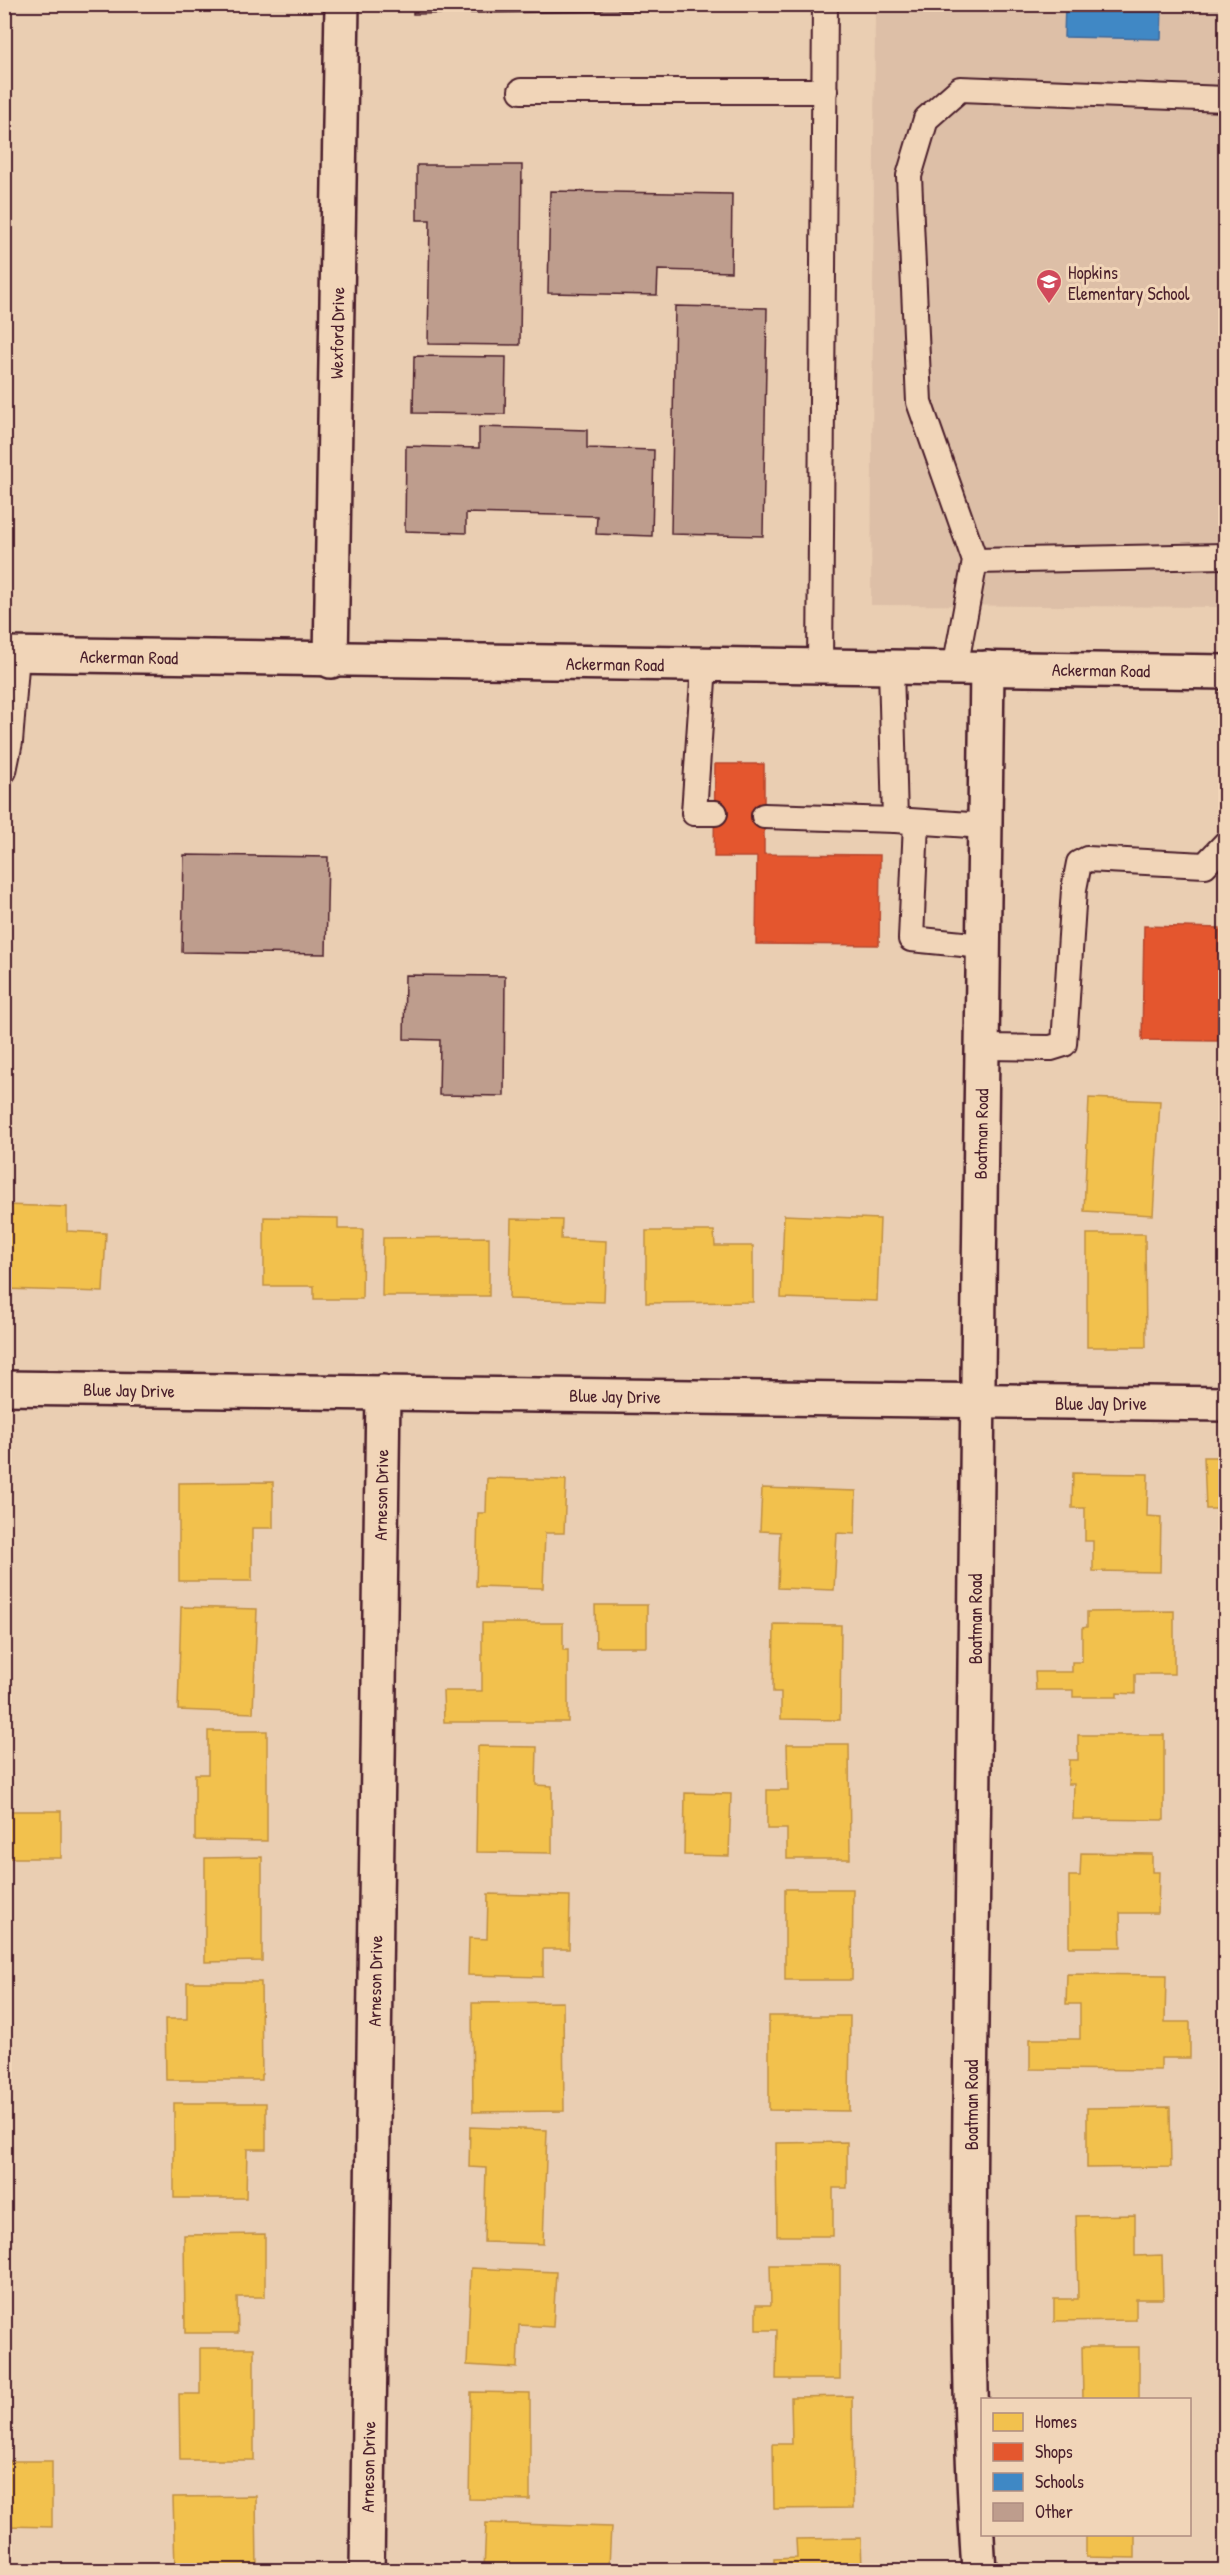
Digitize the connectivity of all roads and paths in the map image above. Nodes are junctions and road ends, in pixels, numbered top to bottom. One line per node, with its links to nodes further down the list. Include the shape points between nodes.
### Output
1 (342, 4): 9 (street, Wexford Drive)
2 (825, 4): 4 (lane)
3 (521, 91): 4 (lane)
4 (825, 91): 11 (lane)
5 (1226, 99): 7 (lane, via 960,89 926,119 909,176 919,402)
6 (1226, 556): 7 (lane)
7 (975, 561): 13 (lane)
8 (11, 654): 9 (street, Ackerman Road); 16 (lane, via 10,742)
9 (331, 660): 10 (street, Ackerman Road)
10 (704, 665): 11 (street, Ackerman Road); 17 (lane, via 694,813)
11 (820, 667): 12 (street, Ackerman Road)
12 (891, 667): 13 (street, Ackerman Road); 19 (lane)
13 (955, 668): 14 (street, Ackerman Road)
14 (987, 668): 15 (street, Ackerman Road); 20 (street, Boatman Road)
15 (1226, 672)
16 (4, 771)
17 (715, 813)
18 (764, 816): 19 (lane)
19 (905, 821): 20 (lane); 22 (lane, via 911,939)
20 (985, 826): 22 (street, Boatman Road)
21 (1226, 843): 23 (lane, via 1205,865 1087,860 1079,863 1064,1044 1051,1048)
22 (983, 946): 23 (street, Boatman Road)
23 (982, 1047): 26 (street, Boatman Road)
24 (4, 1388): 25 (street, Blue Jay Drive)
25 (383, 1392): 26 (street, Blue Jay Drive); 28 (street, Arneson Drive)
26 (977, 1402): 27 (street, Blue Jay Drive); 29 (street, Boatman Road, via 970,2302)
27 (1226, 1404)
28 (367, 2571)
29 (979, 2571)

